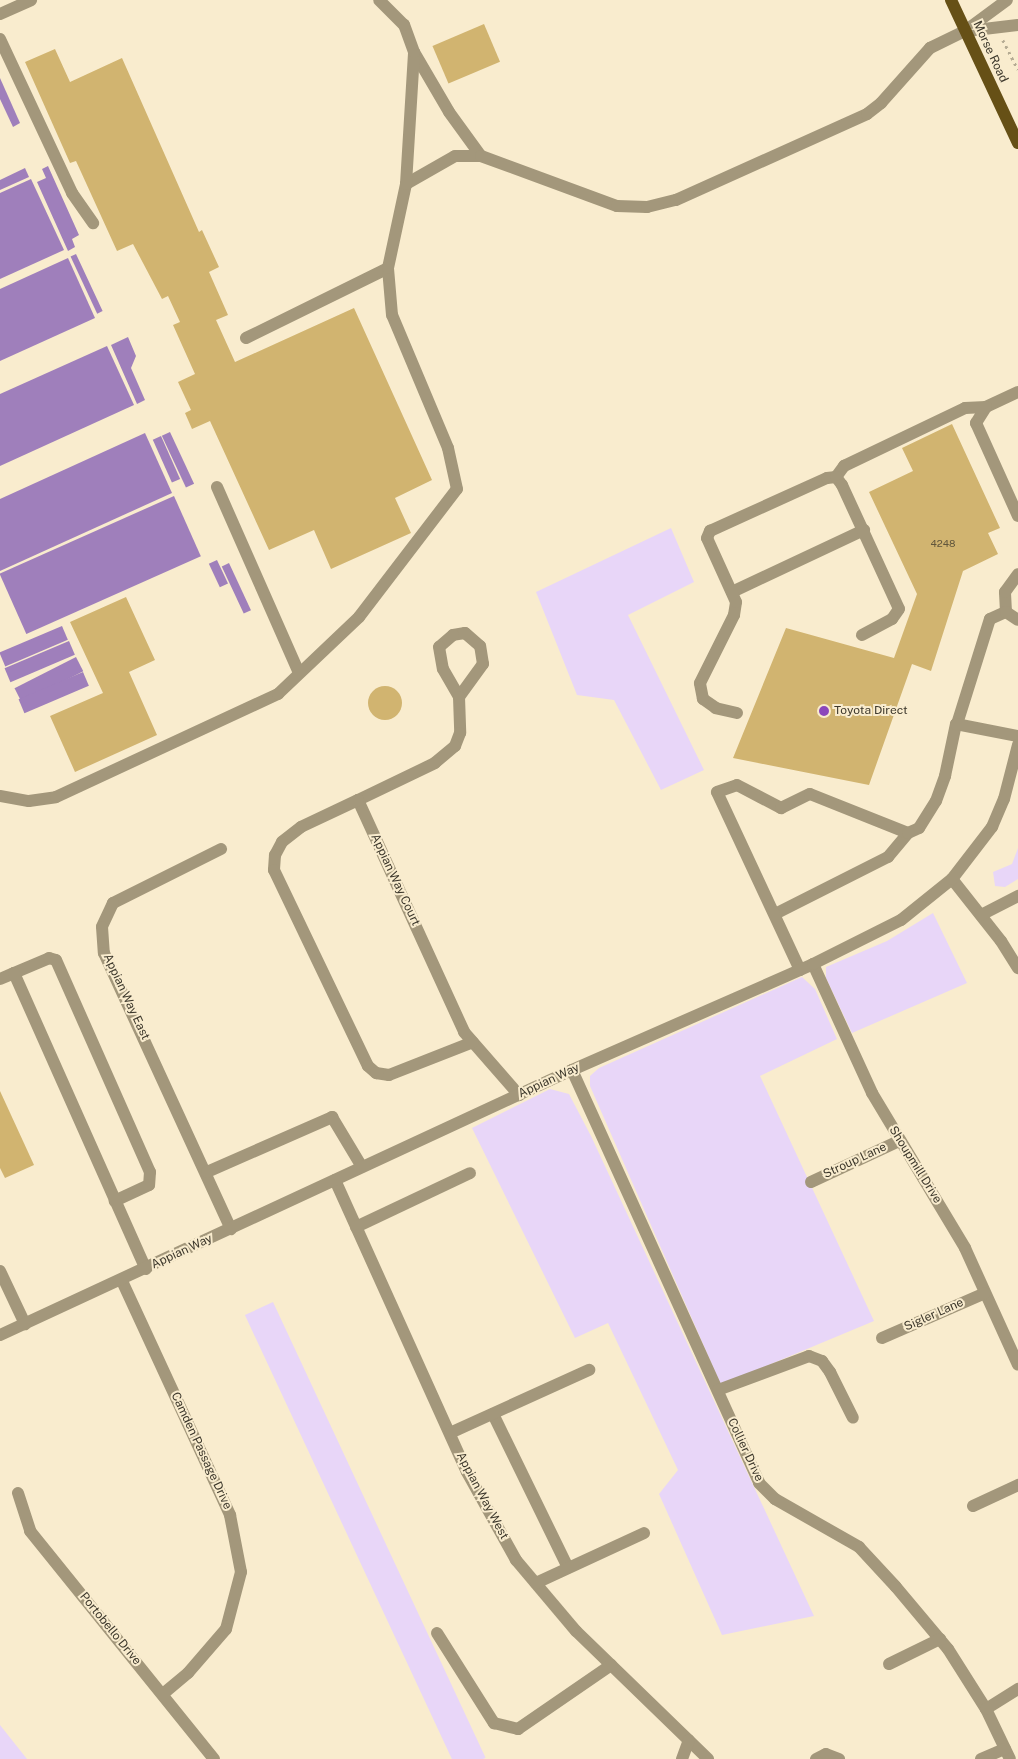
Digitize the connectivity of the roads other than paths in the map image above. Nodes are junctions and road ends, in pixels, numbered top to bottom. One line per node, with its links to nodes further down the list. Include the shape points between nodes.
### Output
1 (30, 0): 5 (street)
2 (380, 0): 9 (street, via 404,25)
3 (951, 0): 7 (main road, Morse Road)
4 (1007, 0): 7 (street)
5 (0, 14)
6 (1018, 25): 7 (street)
7 (965, 31): 10 (main road, Morse Road); 11 (street, via 930,48 881,103 866,114 676,200 647,207 616,206)
8 (0, 38): 13 (street, via 72,193)
9 (414, 52): 11 (street, via 449,112); 12 (street)
10 (1018, 144)
11 (481, 156): 12 (street, via 455,156)
12 (406, 184): 14 (street)
13 (93, 223)
14 (388, 268): 15 (street); 27 (street, via 392,315 448,448 457,488 359,617)
15 (246, 338)
16 (1018, 392): 17 (street)
17 (986, 407): 18 (street, via 964,408 844,466); 20 (street, via 976,423)
18 (836, 477): 21 (street); 23 (street, via 827,478 710,531 707,538)
19 (217, 487): 27 (street)
20 (1018, 516)
21 (864, 530): 23 (street); 26 (street, via 898,610 892,619)
22 (1018, 574): 24 (street, via 1005,592)
23 (732, 592): 29 (street, via 736,602 734,615 700,683 703,699 716,708)
24 (1006, 612): 25 (street); 30 (street, via 990,619)
25 (1018, 620)
26 (862, 635)
27 (299, 673): 33 (street, via 278,694 56,796 29,801)
28 (459, 696): 28 (street, via 443,669 439,647 453,635 465,633 480,646 483,664); 34 (street, via 460,733 455,746 435,764)
29 (737, 713)
30 (957, 724): 31 (street); 35 (street, via 936,801 918,828)
31 (1018, 736)
32 (1017, 753): 37 (street, Appian Way, via 992,827)
33 (0, 796)
34 (358, 800): 47 (street, Appian Way Court, via 464,1032); 47 (street, via 301,827 282,842 274,870 368,1066 376,1073 389,1075)
35 (908, 833): 39 (street, via 888,857); 39 (street, via 810,794 781,808 738,785 717,792)
36 (221, 849): 52 (street, Appian Way East, via 113,903 102,927 104,953)
37 (952, 879): 40 (street); 42 (street, Appian Way, via 901,920)
38 (1018, 896): 40 (street)
39 (775, 914): 44 (street)
40 (981, 915): 41 (street)
41 (1013, 950): 43 (street)
42 (813, 964): 44 (street, Appian Way); 50 (street, Shoupmill Drive, via 872,1093)
43 (1018, 968)
44 (800, 970): 48 (street, Appian Way)
45 (14, 973): 46 (street); 56 (street); 56 (street, via 49,958 56,960 150,1172 148,1185)
46 (0, 979)
47 (473, 1042): 49 (street, Appian Way Court)
48 (572, 1070): 49 (street, Appian Way); 68 (street, Collier Drive)
49 (519, 1095): 51 (street, Appian Way)
50 (899, 1140): 55 (street, Stroup Lane); 62 (street, Shoupmill Drive, via 934,1192)
51 (362, 1166): 52 (street, via 332,1117); 54 (street, Appian Way)
52 (207, 1172): 58 (street, Appian Way East)
53 (470, 1173): 57 (street)
54 (335, 1180): 57 (street, Appian Way West); 58 (street, Appian Way)
55 (811, 1182)
56 (114, 1201): 59 (street)
57 (356, 1227): 71 (street, Appian Way West)
58 (231, 1229): 59 (street, Appian Way)
59 (146, 1269): 61 (street, Appian Way)
60 (0, 1271): 63 (street)
61 (122, 1281): 63 (street, Appian Way); 83 (street, Camden Passage Drive, via 230,1515 241,1572 226,1629 188,1673)
62 (985, 1293): 65 (street, Sigler Lane); 66 (street, Shoupmill Drive)
63 (26, 1324): 64 (street, Appian Way)
64 (0, 1335)
65 (882, 1338)
66 (1018, 1365)
67 (590, 1370): 69 (street)
68 (718, 1390): 70 (street, via 808,1356 822,1361 830,1372); 79 (street, Collier Drive, via 759,1483 775,1499 859,1547)
69 (493, 1414): 71 (street); 76 (street)
70 (853, 1418)
71 (450, 1434): 77 (street, Appian Way West, via 516,1560)
72 (1018, 1485): 74 (street)
73 (18, 1493): 83 (street, Portobello Drive, via 30,1532)
74 (973, 1506)
75 (644, 1533): 76 (street)
76 (568, 1568): 77 (street)
77 (536, 1583): 81 (street, Appian Way West, via 576,1631)
78 (437, 1632): 81 (street, via 494,1723 518,1729)
79 (940, 1639): 80 (street); 84 (street, Collier Drive)
80 (889, 1664)
81 (611, 1665): 85 (street, Appian Way West)
82 (1018, 1689): 84 (street)
83 (163, 1694): 87 (street, Portobello Drive)
84 (986, 1709): 86 (street, Collier Drive)
85 (689, 1740): 88 (street); 89 (street, Appian Way West)
86 (1007, 1754): 92 (street)
87 (214, 1759)
88 (682, 1759)
89 (708, 1759)
90 (816, 1759): 91 (street, via 826,1754)
91 (839, 1759)
92 (980, 1759)

